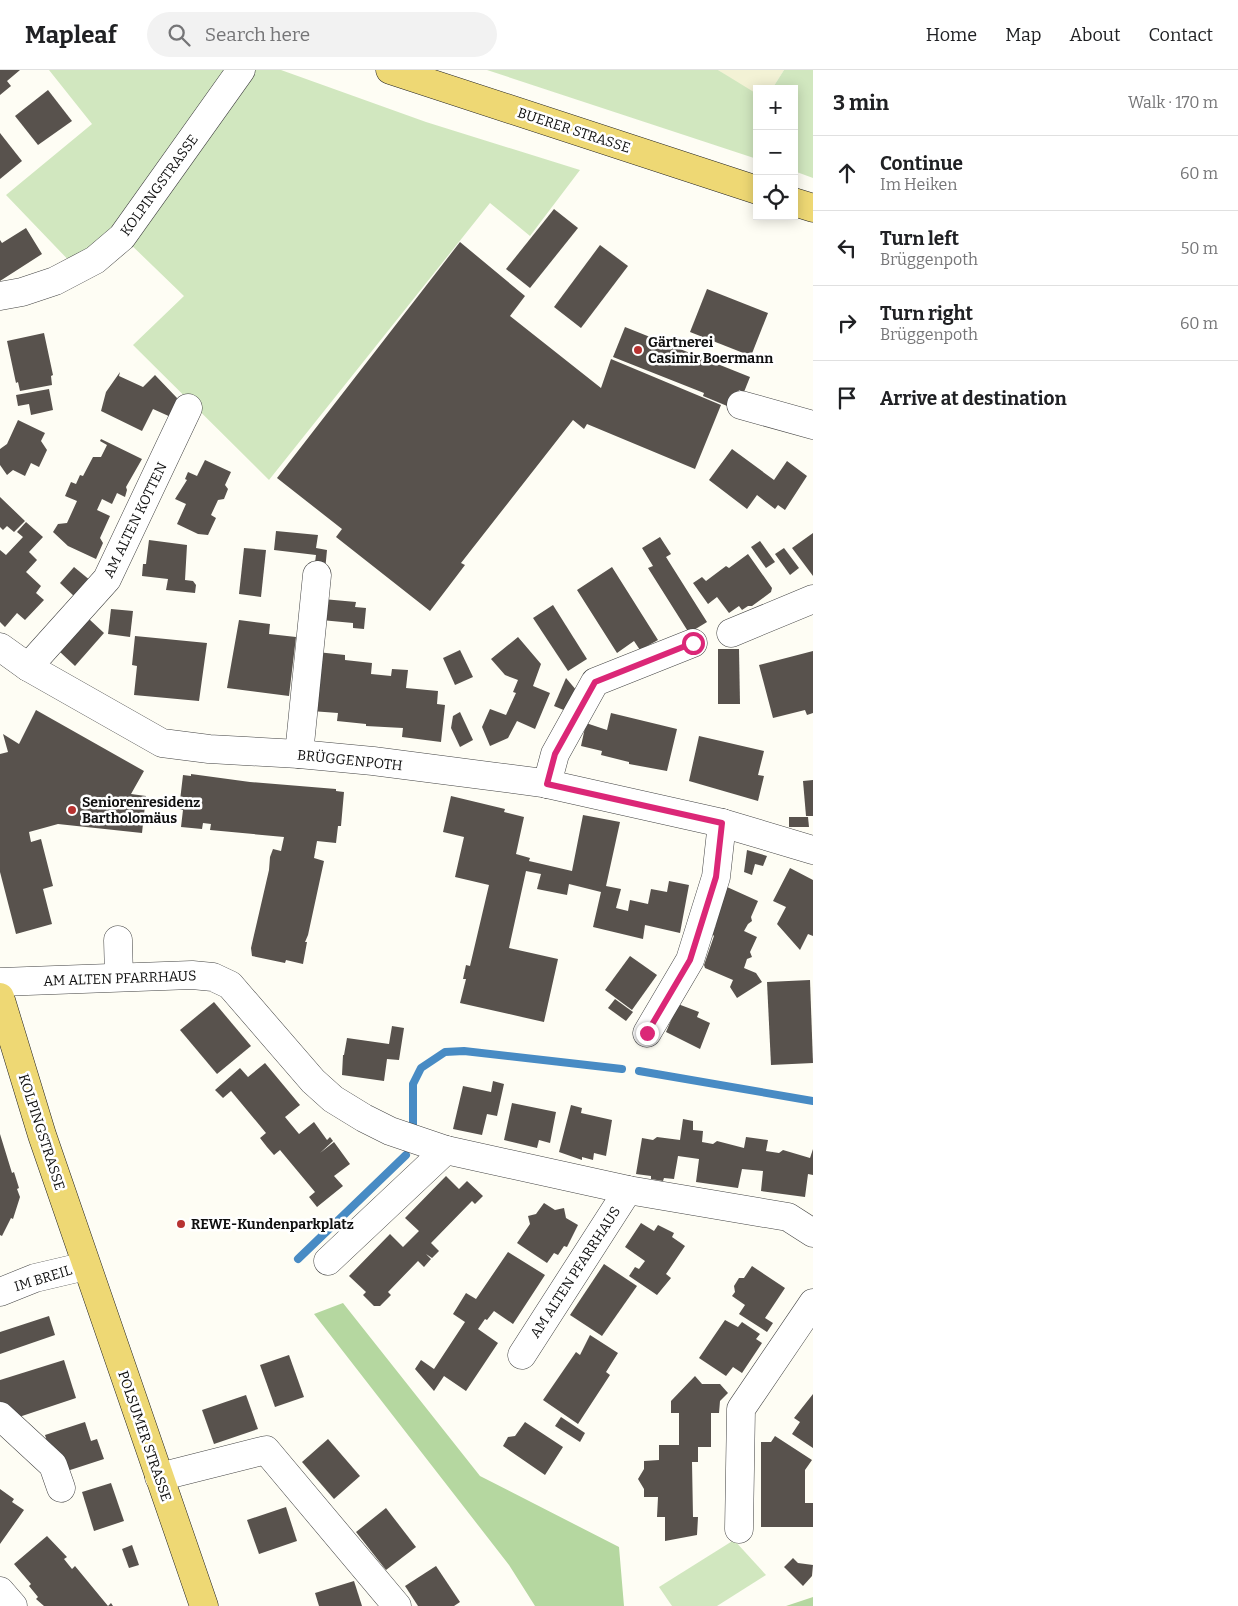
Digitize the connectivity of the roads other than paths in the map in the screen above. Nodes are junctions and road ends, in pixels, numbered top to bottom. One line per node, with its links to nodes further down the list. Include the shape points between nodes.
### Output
1 (241, 70): 6 (street, KOLPINGSTRASSE, via 122,237 96,260 56,281)
2 (390, 70): 3 (main road, BUERER STRASSE)
3 (753, 189)
4 (798, 203): 5 (main road)
5 (813, 208)
6 (0, 296)
7 (741, 405): 9 (street)
8 (188, 408): 15 (street, AM ALTEN KOTTEN, via 107,579)
9 (813, 424)
10 (317, 575): 16 (street)
11 (813, 599): 12 (street)
12 (731, 633)
13 (693, 643): 17 (street, via 595,682 555,754)
14 (0, 647): 15 (street, BRÜGGENPOTH)
15 (28, 667): 16 (street, BRÜGGENPOTH, via 162,743)
16 (299, 754): 17 (street, BRÜGGENPOTH)
17 (547, 784): 18 (street, BRÜGGENPOTH)
18 (722, 823): 19 (street, BRÜGGENPOTH); 24 (street, via 716,877 690,960)
19 (813, 850)
20 (118, 940): 21 (street)
21 (119, 977): 22 (street, AM ALTEN PFARRHAUS); 25 (street, AM ALTEN PFARRHAUS, via 192,975 213,977 230,985 313,1081 333,1099 390,1131)
22 (0, 982)
23 (0, 997): 29 (main road, KOLPINGSTRASSE)
24 (647, 1033)
25 (446, 1150): 26 (street, AM ALTEN PFARRHAUS); 28 (street)
26 (628, 1190): 27 (street, AM ALTEN PFARRHAUS, via 788,1217); 32 (street, AM ALTEN PFARRHAUS)
27 (813, 1233)
28 (328, 1261)
29 (86, 1266): 30 (street, IM BREIL, via 35,1278); 34 (main road, POLSUMER STRASSE)
30 (0, 1292)
31 (813, 1303): 36 (street, via 741,1409)
32 (522, 1355)
33 (0, 1416): 35 (street, via 53,1465)
34 (159, 1477): 39 (main road, POLSUMER STRASSE); 40 (street, via 266,1450)
35 (61, 1488)
36 (739, 1528)
37 (0, 1591): 38 (street)
38 (13, 1606)
39 (204, 1606)
40 (397, 1606)

